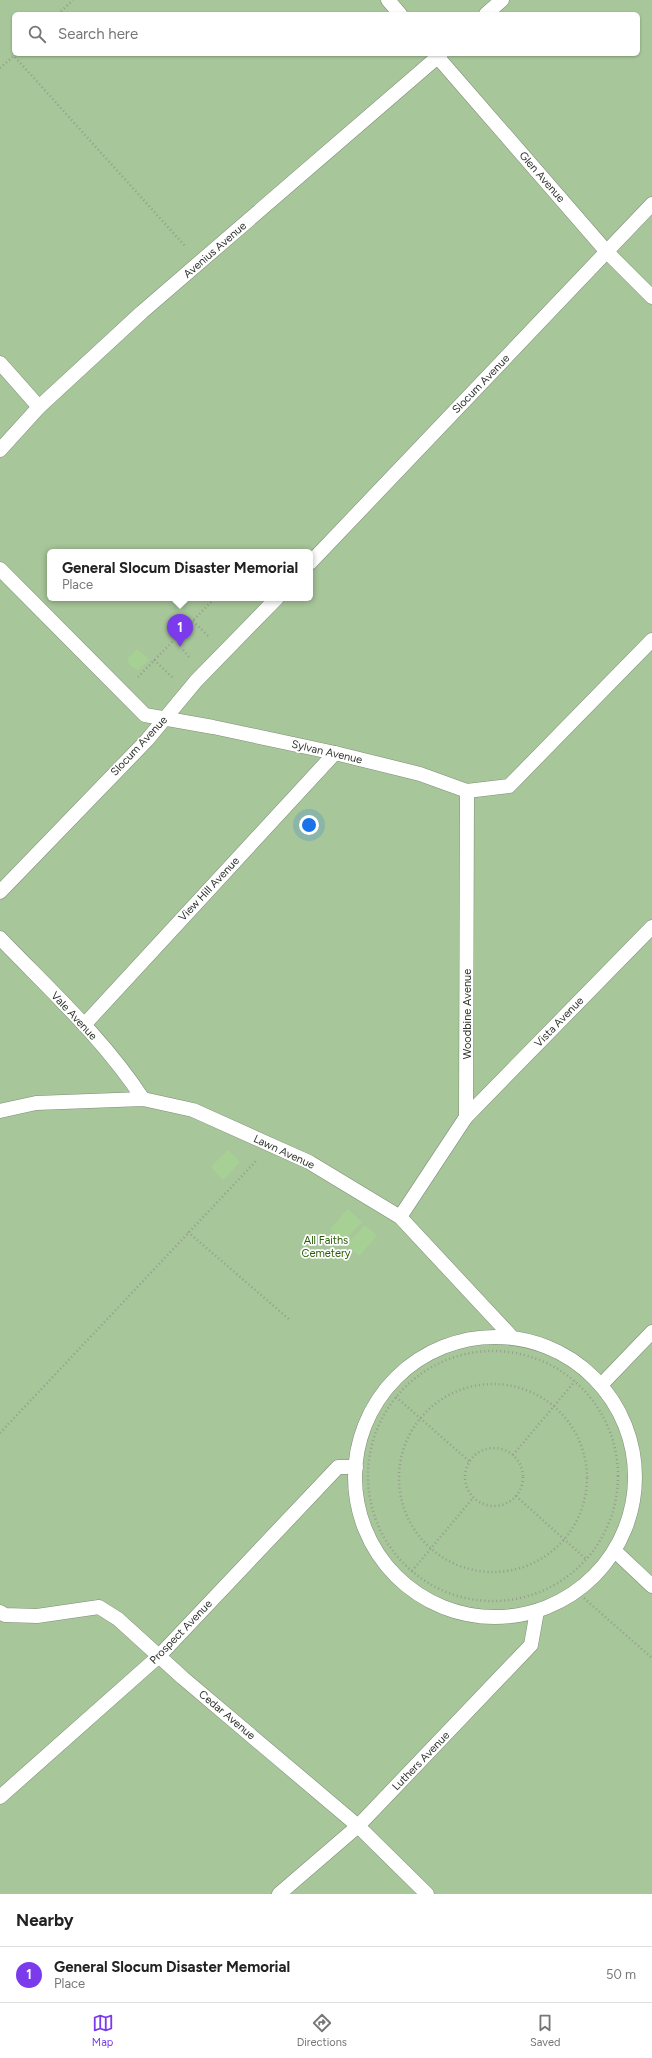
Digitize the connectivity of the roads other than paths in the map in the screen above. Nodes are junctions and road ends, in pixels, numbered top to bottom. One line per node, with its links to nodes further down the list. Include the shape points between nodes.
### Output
1 (388, 0): 3 (lane)
2 (502, 0): 4 (lane)
3 (398, 12)
4 (488, 12)
5 (437, 56): 11 (lane, Avenius Avenue, via 142,312)
6 (439, 56): 8 (lane, Glen Avenue)
7 (652, 204): 8 (lane, Slocum Avenue)
8 (607, 252): 9 (lane, Glen Avenue); 13 (lane, Slocum Avenue)
9 (652, 297)
10 (0, 363): 11 (lane)
11 (39, 407): 12 (lane, Avenius Avenue)
12 (0, 450)
13 (313, 560)
14 (0, 569): 17 (lane, Sylvan Avenue, via 145,715)
15 (274, 601): 17 (lane, Slocum Avenue, via 196,681)
16 (652, 640): 19 (lane, Sylvan Avenue, via 509,786)
17 (165, 718): 18 (lane, Sylvan Avenue); 20 (lane, Slocum Avenue, via 147,740)
18 (335, 753): 19 (lane, Sylvan Avenue, via 420,774); 23 (lane, View Hill Avenue)
19 (467, 791): 26 (lane, Woodbine Avenue)
20 (0, 892)
21 (652, 927): 26 (lane, Vista Avenue)
22 (0, 938): 23 (lane, Vale Avenue)
23 (84, 1025): 24 (lane, Vale Avenue, via 126,1073)
24 (142, 1099): 25 (lane, Lawn Avenue, via 36,1103); 27 (lane, Lawn Avenue, via 193,1110 309,1162)
25 (0, 1111)
26 (466, 1117): 27 (lane)
27 (400, 1217): 29 (lane, Lawn Avenue)
28 (652, 1332): 30 (lane)
29 (510, 1335): 30 (lane, via 544,1343 576,1360); 31 (lane, via 475,1336 441,1346 410,1364 386,1390 365,1429)
30 (602, 1384): 32 (lane, via 624,1422 634,1466 629,1510)
31 (356, 1467): 34 (lane, via 361,1516 379,1557 410,1590 449,1611 493,1618); 36 (lane, Prospect Avenue, via 338,1467)
32 (616, 1552): 33 (lane); 34 (lane, via 578,1593)
33 (652, 1586)
34 (537, 1611): 38 (lane, Luthers Avenue, via 531,1645)
35 (0, 1612): 36 (lane, Cedar Avenue, via 37,1616 99,1607 118,1619)
36 (159, 1656): 37 (lane, Prospect Avenue); 38 (lane, Cedar Avenue)
37 (0, 1797)
38 (358, 1826): 39 (lane, Luthers Avenue); 40 (lane, Cedar Avenue)
39 (279, 1894)
40 (427, 1894)

